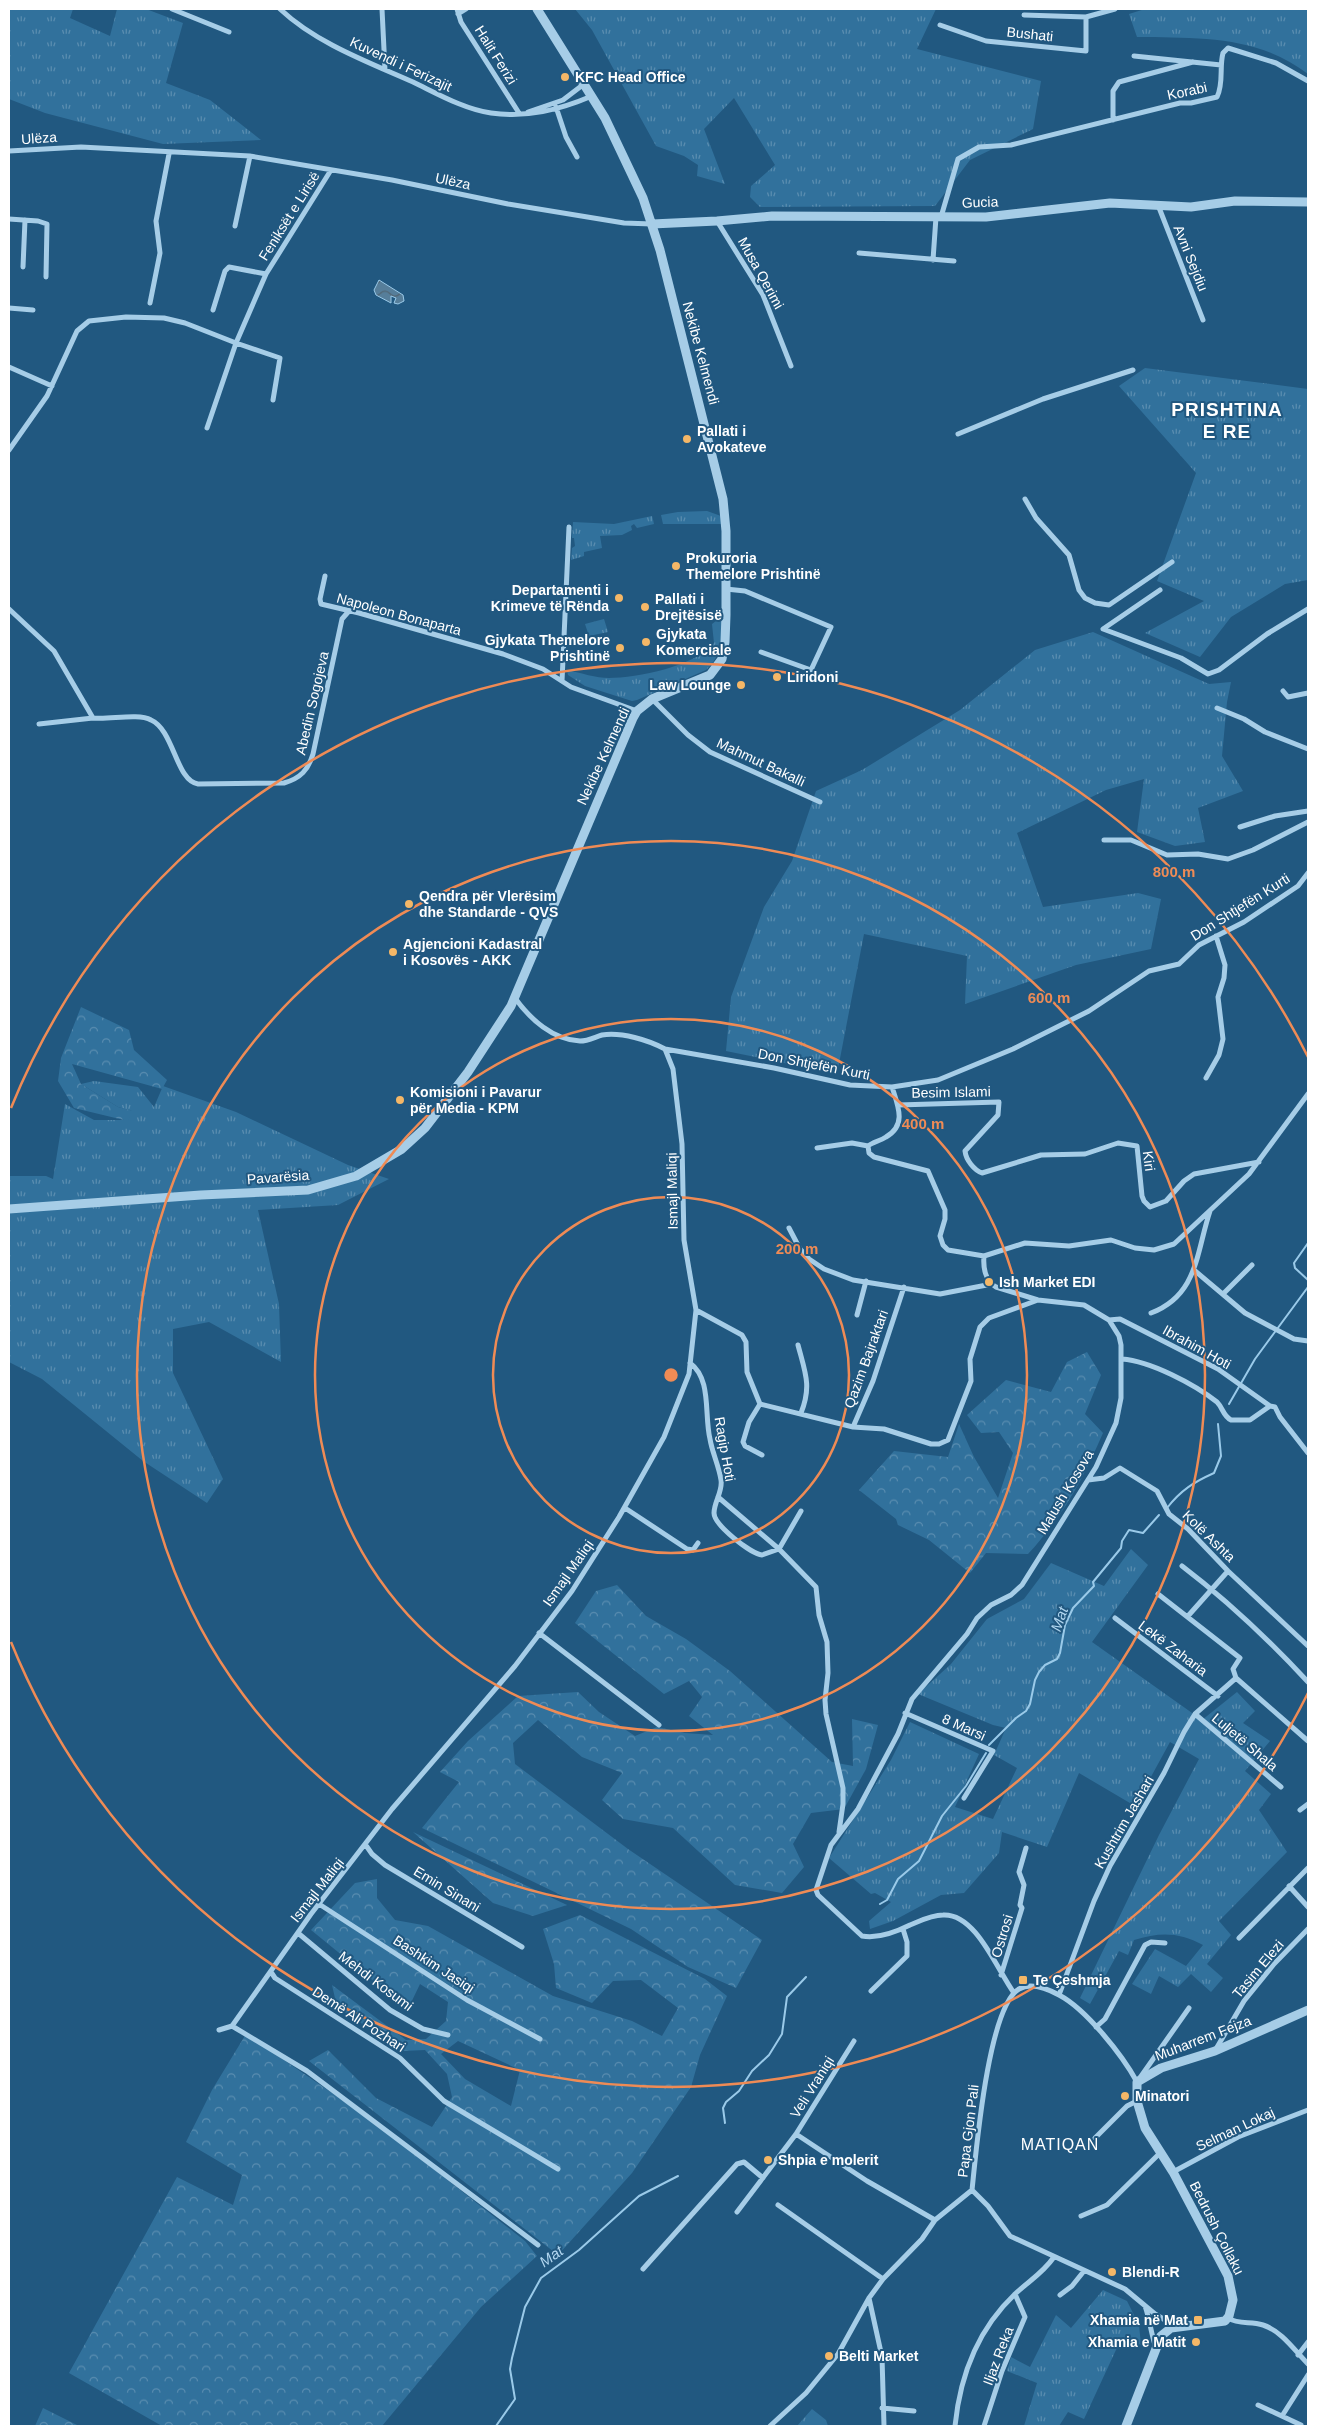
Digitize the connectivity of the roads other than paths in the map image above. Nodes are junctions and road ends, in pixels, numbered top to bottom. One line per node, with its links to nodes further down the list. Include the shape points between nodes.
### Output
1 (172, 9): 13 (street)
2 (280, 9): 17 (street, Kuvendi i Ferizajit, via 297,23)
3 (382, 9): 17 (street)
4 (466, 9): 8 (street)
5 (537, 9): 19 (street, Nekibe Kelmendi)
6 (1053, 9): 10 (street)
7 (1115, 9): 11 (street)
8 (457, 11): 23 (street, Halit Ferizi)
9 (1024, 15): 10 (street)
10 (1056, 16): 11 (street)
11 (1086, 17): 12 (street, Bushati, via 1086,51 986,41)
12 (940, 25)
13 (229, 32)
14 (1134, 56): 15 (street)
15 (1193, 62): 16 (street); 24 (street, via 1119,82 1113,91)
16 (1221, 65): 18 (street, via 1223,52 1232,49 1276,64); 24 (street, Korabi, via 1222,86 1217,97)
17 (385, 70): 23 (street, Kuvendi i Ferizajit, via 473,108 492,113)
18 (1308, 81)
19 (585, 84): 20 (street, Nekibe Kelmendi); 21 (street)
20 (592, 96): 22 (street); 36 (street, Nekibe Kelmendi, via 638,187)
21 (555, 103): 22 (street); 23 (street)
22 (557, 110): 23 (street); 28 (street)
23 (521, 113)
24 (1113, 120): 32 (street, via 1011,145 979,146 963,154 956,164)
25 (9, 151): 26 (street, Ulëza, via 68,147)
26 (169, 154): 27 (street, Ulëza); 44 (street, via 156,221 160,253)
27 (250, 156): 29 (street, Ulëza); 37 (street)
28 (577, 157)
29 (331, 170): 36 (street, Ulëza, via 508,204 624,223); 42 (street, Feniksët e Lirisë)
30 (1308, 202): 31 (street, Gucia, via 1248,200 1191,207)
31 (1157, 205): 32 (street, Gucia, via 1110,203 986,217); 48 (street, Avni Sejdiu)
32 (939, 217): 35 (street, Gucia, via 772,216); 39 (street)
33 (9, 219): 34 (street)
34 (25, 220): 41 (street); 43 (street, via 47,224)
35 (717, 221): 36 (street, Gucia); 50 (street, Musa Qerimi, via 763,295)
36 (652, 224): 62 (street, Nekibe Kelmendi, via 718,473 725,517)
37 (235, 226)
38 (859, 253): 39 (street)
39 (933, 260): 40 (street)
40 (954, 261)
41 (23, 267)
42 (266, 274): 47 (street, Feniksët e Lirisë, via 229,267); 49 (street, Feniksët e Lirisë)
43 (46, 277)
44 (150, 303)
45 (9, 308): 46 (street)
46 (32, 310)
47 (213, 310)
48 (1204, 320)
49 (236, 343): 53 (street, via 164,318 126,317 89,321 77,331); 54 (street, via 280,358); 55 (street, Feniksët e Lirisë)
50 (791, 366)
51 (9, 367): 53 (street)
52 (1133, 370): 56 (street, via 1042,399)
53 (52, 386): 57 (street)
54 (273, 400)
55 (206, 428)
56 (958, 434)
57 (9, 450)
58 (1025, 499): 60 (street, via 1036,518 1069,555 1079,590 1095,603 1109,605)
59 (569, 527): 68 (street)
60 (1172, 562)
61 (325, 576): 66 (street, Napoleon Bonaparta, via 321,604)
62 (726, 589): 67 (street, via 745,591 831,626 811,670); 71 (street, Nekibe Kelmendi, via 725,642 718,665 704,679)
63 (1160, 590): 65 (street, via 1103,629 1181,658 1208,674 1219,670)
64 (9, 609): 74 (street, via 54,651)
65 (1308, 609)
66 (349, 610): 68 (street, Napoleon Bonaparta, via 503,654 543,669); 74 (street, Abedin Sogojeva, via 342,619 311,761 303,774 290,782 192,783 155,722 143,718)
67 (761, 652)
68 (562, 681): 73 (street, Napoleon Bonaparta)
69 (1283, 691): 70 (street, via 1288,697)
70 (1308, 693)
71 (652, 699): 73 (street, Nekibe Kelmendi); 77 (street, Mahmut Bakalli, via 710,752)
72 (1217, 708): 76 (street)
73 (637, 710): 84 (street, Nekibe Kelmendi)
74 (93, 718): 75 (street)
75 (39, 724)
76 (1308, 749)
77 (820, 802)
78 (1308, 811): 80 (street, via 1282,814)
79 (1308, 822): 81 (street, via 1228,859 1198,854 1167,855 1131,840)
80 (1240, 827)
81 (1104, 840)
82 (1308, 872): 83 (street, Don Shtjefën Kurti, via 1298,886 1244,922)
83 (1216, 936): 87 (street, via 1225,965 1218,997 1223,1039 1219,1055); 88 (street, Don Shtjefën Kurti, via 1199,945 1179,964 1143,974 1101,1004 1013,1049 938,1080)
84 (519, 989): 85 (street, Pavarësia)
85 (515, 998): 86 (street, Don Shtjefën Kurti, via 534,1021 563,1037 579,1041 618,1035 651,1042); 96 (street, Pavarësia, via 468,1072 425,1128 395,1153 356,1176 308,1190)
86 (665, 1049): 88 (street, Don Shtjefën Kurti, via 850,1085); 106 (street, Ismajl Maliqi, via 673,1069 683,1153 684,1240)
87 (1206, 1078)
88 (892, 1087): 90 (street)
89 (1308, 1094): 94 (street)
90 (898, 1105): 91 (street, via 900,1120 897,1129); 93 (street, Besim Islami, via 999,1102 998,1115 967,1148)
91 (868, 1146): 92 (street, via 846,1143); 98 (street, via 874,1157 928,1171 945,1210 940,1236 943,1245 948,1250)
92 (817, 1148)
93 (965, 1155): 94 (street, Kiri, via 975,1170 982,1173 1041,1155 1085,1154 1122,1143 1137,1146 1144,1201 1155,1207 1166,1201 1194,1174)
94 (1259, 1162): 95 (street, via 1240,1184)
95 (1210, 1208): 98 (street, via 1174,1244 1161,1249 1135,1248 1105,1240 1069,1246 1025,1243); 100 (street)
96 (9, 1209)
97 (789, 1228): 101 (street, via 803,1254 818,1265 844,1277)
98 (984, 1256): 102 (street, via 984,1271)
99 (1252, 1265): 104 (street)
100 (1194, 1270): 104 (street); 107 (street, via 1174,1301)
101 (866, 1281): 103 (street); 108 (street)
102 (992, 1284): 103 (street, via 940,1294); 105 (street)
103 (904, 1288): 117 (street, Qazim Bajraktari, via 873,1381)
104 (1224, 1293): 110 (street, via 1245,1313 1300,1342)
105 (1038, 1300): 109 (street, via 1084,1305); 117 (street, via 982,1323 970,1359 970,1381 948,1440 931,1444 884,1429)
106 (696, 1310): 113 (street, Ismajl Maliqi); 114 (street, via 742,1335 746,1342 747,1372)
107 (1151, 1313)
108 (857, 1315)
109 (1109, 1320): 112 (street, Malush Kosova, via 1119,1336); 115 (street, Ibrahim Hoti, via 1117,1318 1218,1369)
110 (1308, 1342)
111 (798, 1345): 116 (street, via 808,1396)
112 (1122, 1359): 115 (street, via 1147,1364 1189,1385 1219,1404 1231,1420 1250,1420); 120 (street, Malush Kosova, via 1118,1416)
113 (690, 1363): 121 (street, Ragip Hoti, via 698,1368 703,1381 709,1438 722,1481); 122 (street, Ismajl Maliqi, via 664,1437)
114 (760, 1404): 116 (street, Qazim Bajraktari); 119 (street, via 749,1422 743,1442)
115 (1270, 1406): 118 (street, Ibrahim Hoti, via 1278,1409 1280,1417)
116 (802, 1413): 117 (street, Qazim Bajraktari)
117 (853, 1428)
118 (1308, 1453)
119 (762, 1455)
120 (1088, 1480): 127 (street, Kolë Ashta, via 1104,1478 1120,1468 1157,1491 1169,1514); 137 (street, Malush Kosova, via 1022,1585 977,1618 963,1640 915,1694)
121 (718, 1497): 125 (street); 125 (street, Ragip Hoti, via 714,1514 719,1525 758,1554)
122 (625, 1508): 124 (street, via 687,1549 693,1550); 132 (street, Ismajl Maliqi)
123 (801, 1511): 125 (street)
124 (698, 1543)
125 (780, 1549): 145 (street, via 810,1578 817,1591 819,1615 827,1642 826,1714 843,1788)
126 (1182, 1566): 128 (street)
127 (1228, 1571): 128 (street); 133 (street, Kolë Ashta)
128 (1212, 1589): 130 (street); 135 (street)
129 (1158, 1594): 130 (street)
130 (1188, 1616): 134 (street, via 1240,1658 1234,1669)
131 (1115, 1618): 136 (street, Lekë Zaharia)
132 (540, 1633): 139 (street); 146 (street, Ismajl Maliqi)
133 (1308, 1646)
134 (1236, 1678): 136 (street, Kushtrim Jashari); 140 (street)
135 (1308, 1682)
136 (1218, 1696): 138 (street, Kushtrim Jashari)
137 (905, 1713): 142 (street, 8 Marsi, via 992,1751); 145 (street, Malush Kosova, via 898,1734 858,1809)
138 (1195, 1714): 141 (street, Luljetë Shala); 162 (street, Kushtrim Jashari, via 1110,1866)
139 (658, 1725)
140 (1308, 1742)
141 (1281, 1787)
142 (964, 1798)
143 (1308, 1804): 144 (street)
144 (1300, 1810)
145 (839, 1832): 152 (street, Malush Kosova, via 819,1877 816,1893 862,1936 871,1937)
146 (366, 1844): 150 (street, Ismajl Maliqi); 157 (street, Emin Sinani, via 385,1865)
147 (1026, 1848): 159 (street, Ostrosi, via 1019,1872 1024,1885 1022,1908)
148 (1308, 1868): 149 (street)
149 (1289, 1886): 151 (street); 155 (street)
150 (319, 1904): 154 (street, Ismajl Maliqi); 169 (street, Bashkim Jasiqi, via 467,2000)
151 (1308, 1907)
152 (902, 1928): 159 (street, Malush Kosova, via 933,1916 957,1916 977,1935); 160 (street, via 907,1956)
153 (1308, 1929): 171 (street, Tasim Elezi, via 1244,2001)
154 (298, 1933): 158 (street, Ismajl Maliqi); 168 (street, Mehdi Kosumi, via 390,2010 423,2029)
155 (1238, 1938)
156 (1165, 1943): 166 (street, via 1145,1945 1105,2019)
157 (522, 1947)
158 (270, 1972): 165 (street, Ismajl Maliqi); 178 (street, Demë Ali Pozhari, via 400,2058 444,2101)
159 (1001, 1975): 161 (street, Malush Kosova)
160 (871, 1991)
161 (1014, 1993): 162 (street, via 1029,1985); 181 (street, Papa Gjon Pali, via 1004,2013 985,2082)
162 (1059, 1995): 166 (street)
163 (1189, 2008): 172 (street)
164 (1308, 2010): 171 (street, Muharrem Fejza)
165 (232, 2026): 167 (street); 186 (street, via 307,2071)
166 (1096, 2027): 172 (street, via 1128,2065)
167 (219, 2030)
168 (448, 2035)
169 (540, 2039)
170 (854, 2041): 175 (street, Veli Vraniqi)
171 (1215, 2051): 172 (street, Muharrem Fejza, via 1161,2068)
172 (1137, 2082): 173 (street, Bedrush Çollaku)
173 (1137, 2101): 176 (street, via 1127,2106); 177 (street, Bedrush Çollaku, via 1145,2128)
174 (1308, 2110): 179 (street, Selman Lokaj, via 1238,2137)
175 (796, 2134): 180 (street); 185 (street, Veli Vraniqi, via 867,2181)
176 (1095, 2138)
177 (1160, 2153): 179 (street, Bedrush Çollaku); 184 (street, via 1107,2205)
178 (558, 2169)
179 (1173, 2172): 195 (street, Bedrush Çollaku, via 1228,2276 1233,2296)
180 (764, 2178): 183 (street); 188 (street, via 744,2162 737,2164)
181 (972, 2190): 185 (street, Papa Gjon Pali); 187 (street, via 1010,2236)
182 (778, 2205): 190 (street)
183 (737, 2212)
184 (1082, 2216)
185 (935, 2220): 190 (street, Papa Gjon Pali, via 922,2239)
186 (538, 2245)
187 (1054, 2257): 189 (street); 191 (street, via 1045,2270)
188 (643, 2269)
189 (1084, 2271): 192 (street); 194 (street, via 1125,2289)
190 (883, 2279): 193 (street, Papa Gjon Pali)
191 (1015, 2294): 209 (street, via 987,2327 968,2363); 210 (street, Iljaz Reka, via 1025,2317 1002,2371)
192 (1060, 2295)
193 (869, 2298): 203 (street, via 882,2357); 207 (street, Papa Gjon Pali, via 838,2354 806,2393)
194 (1144, 2306): 196 (street); 198 (street)
195 (1228, 2318): 196 (street, via 1216,2324); 199 (street, via 1236,2323 1269,2328)
196 (1177, 2327): 198 (street, via 1166,2331)
197 (1308, 2342): 199 (street)
198 (1156, 2348): 211 (street)
199 (1298, 2355): 200 (street)
200 (1308, 2364)
201 (1308, 2375): 205 (street)
202 (1258, 2405): 205 (street)
203 (882, 2408): 204 (street); 208 (street)
204 (914, 2411)
205 (1282, 2416): 206 (street)
206 (1301, 2425)
207 (770, 2426)
208 (884, 2426)
209 (954, 2426)
210 (984, 2426)
211 (1126, 2426)

